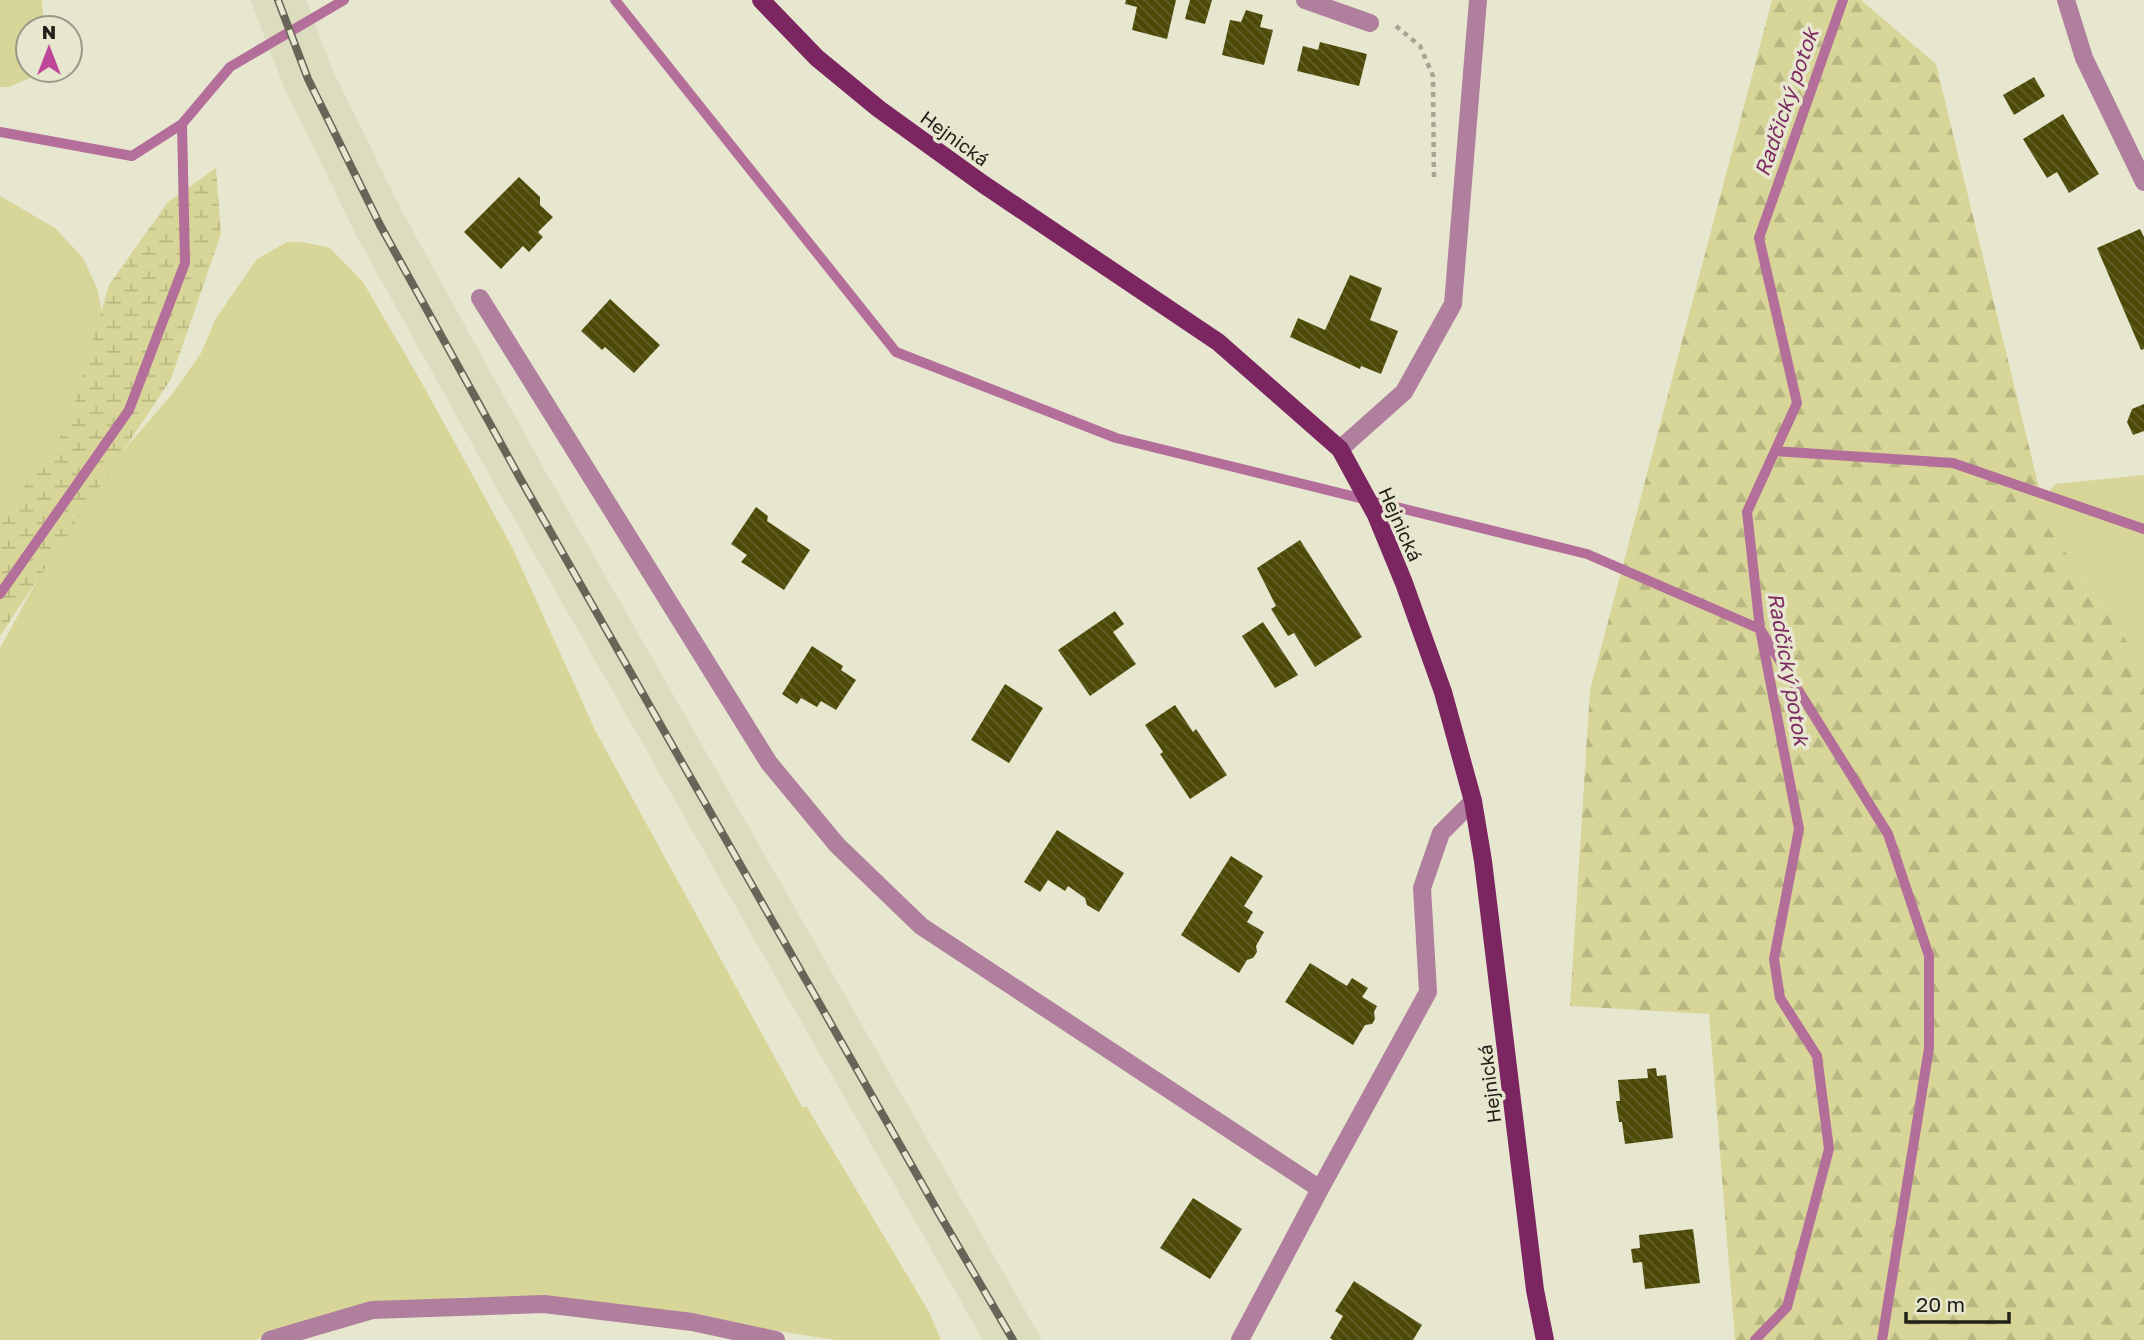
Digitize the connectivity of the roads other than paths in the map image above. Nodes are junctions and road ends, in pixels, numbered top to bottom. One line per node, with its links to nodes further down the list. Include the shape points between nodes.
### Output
1 (761, 0): 8 (main road, Hejnická, via 817,58 879,109 1218,342)
2 (1304, 0): 5 (street)
3 (1478, 0): 8 (street, via 1453,304 1405,392)
4 (2066, 0): 6 (street, via 2084,58)
5 (1370, 23)
6 (2144, 182)
7 (481, 298): 10 (street, via 769,763 837,845 921,926)
8 (1340, 449): 9 (main road, Hejnická, via 1376,515 1404,583 1443,692)
9 (1473, 801): 10 (street, via 1440,833 1422,888 1428,992); 14 (main road, Hejnická)
10 (1320, 1189): 13 (street)
11 (270, 1340): 12 (street, via 372,1310 544,1304 692,1322)
12 (776, 1340)
13 (1240, 1340)
14 (1545, 1340)

